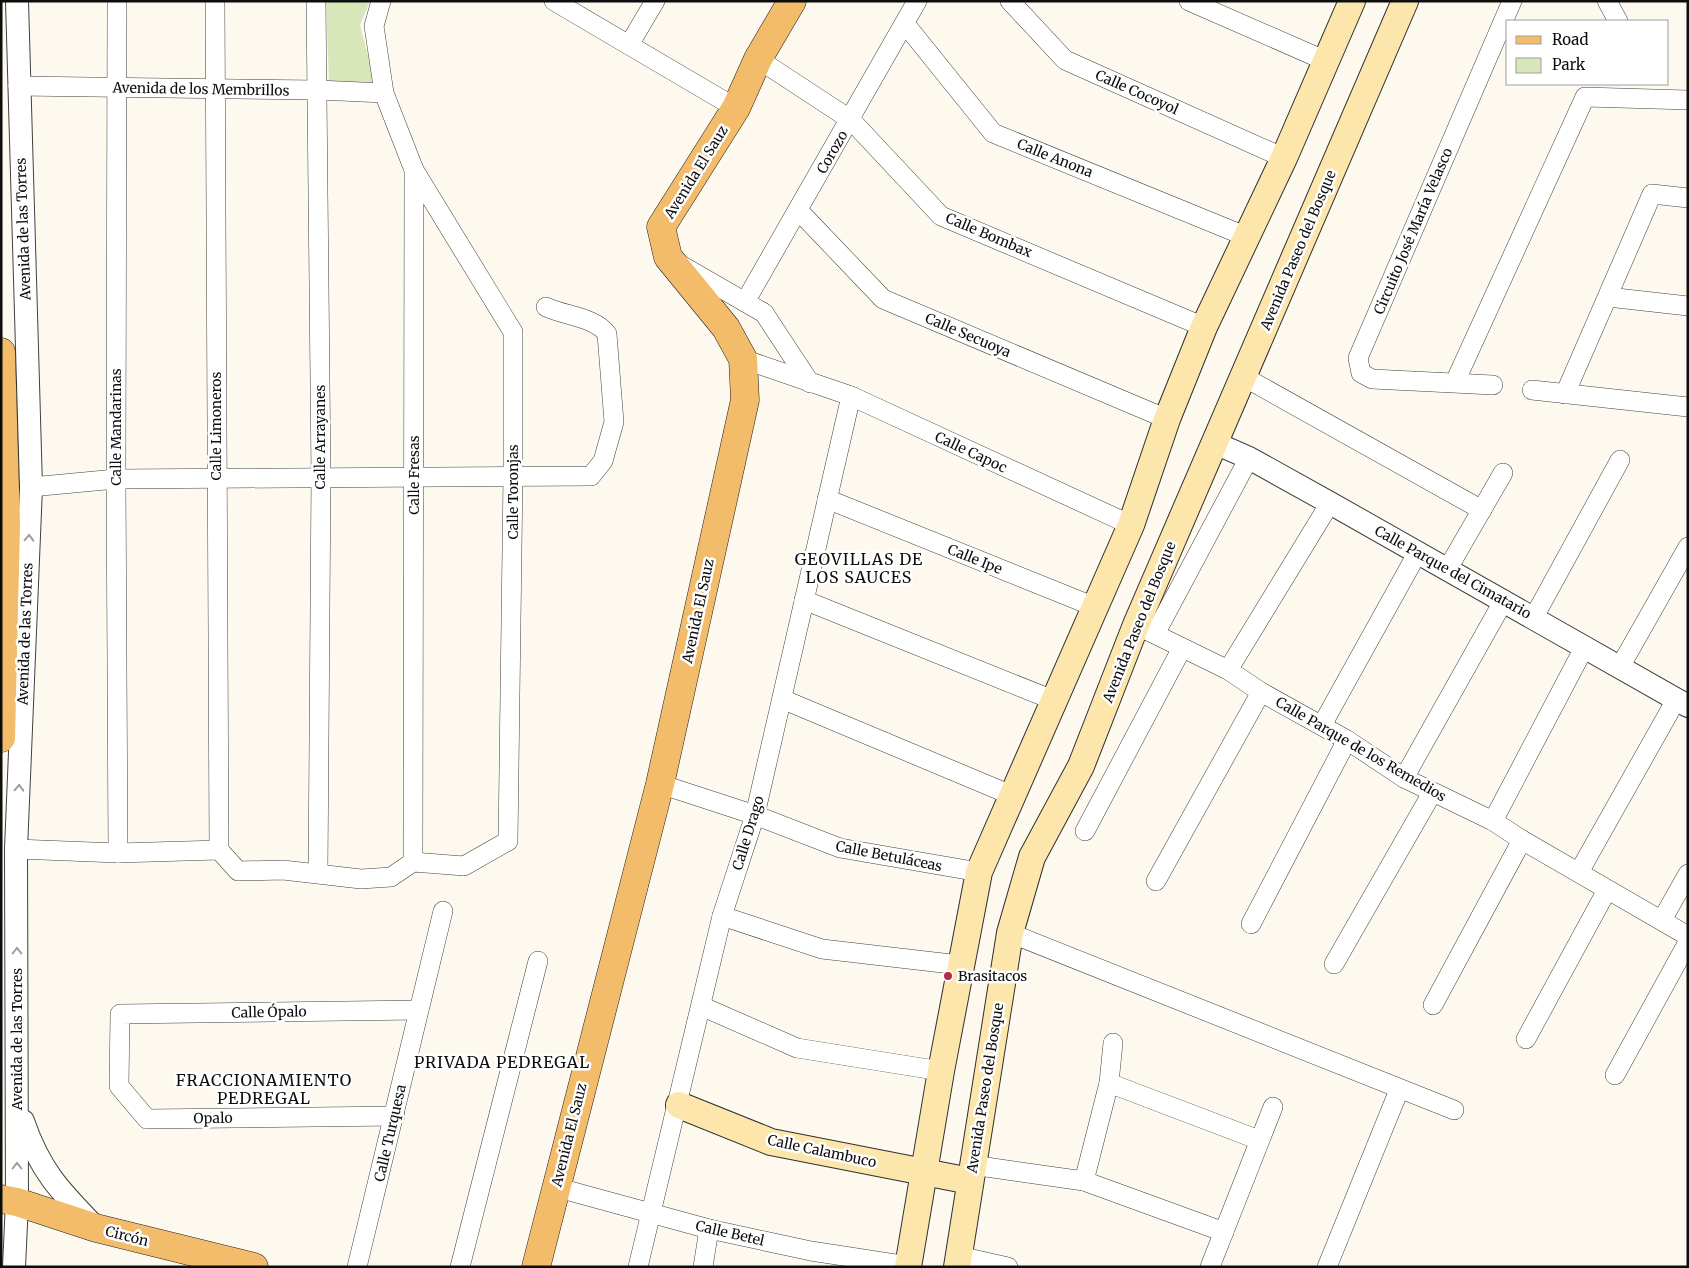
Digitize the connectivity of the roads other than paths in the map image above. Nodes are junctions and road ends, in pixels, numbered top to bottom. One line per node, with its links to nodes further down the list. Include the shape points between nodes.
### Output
1 (17, 1): 21 (street, Avenida de las Torres)
2 (117, 1): 22 (street, Calle Mandarinas)
3 (215, 1): 23 (street, Calle Limoneros)
4 (316, 1): 24 (street, Calle Arrayanes)
5 (381, 1): 26 (street, Calle Fresas, via 374,26)
6 (554, 1): 18 (street)
7 (655, 1): 18 (street)
8 (792, 1): 19 (main road, Avenida El Sauz)
9 (918, 1): 17 (street, Corozo)
10 (1010, 1): 30 (street, Calle Cocoyol, via 1065,60)
11 (1189, 1): 20 (street)
12 (1352, 1): 20 (main road)
13 (1405, 1): 43 (main road, Avenida Paseo del Bosque)
14 (1607, 1): 16 (street)
15 (1510, 2): 44 (street, Circuito José María Velasco, via 1358,358 1361,373 1372,379)
16 (1617, 20)
17 (906, 25): 29 (street, Corozo); 34 (street, Calle Anona, via 993,133)
18 (629, 45): 28 (street)
19 (758, 59): 28 (main road, Avenida El Sauz); 29 (street, Calle Bombax)
20 (1326, 61): 30 (main road)
21 (18, 86): 22 (street, Avenida de los Membrillos); 61 (street, Avenida de las Torres)
22 (117, 88): 23 (street, Avenida de los Membrillos); 60 (street, Calle Mandarinas)
23 (215, 89): 24 (street, Avenida de los Membrillos); 58 (street, Calle Limoneros)
24 (318, 90): 26 (street, Avenida de los Membrillos); 56 (street, Calle Arrayanes)
25 (1656, 91): 27 (street); 44 (street, via 1586,97)
26 (384, 94): 31 (street, Calle Fresas)
27 (1688, 100)
28 (736, 108): 35 (main road, Avenida El Sauz, via 661,227)
29 (851, 120): 33 (street, Corozo); 40 (street, Calle Bombax, via 941,216)
30 (1284, 158): 34 (main road)
31 (414, 170): 57 (street, Calle Toronjas, via 513,332); 59 (street, Calle Fresas)
32 (1688, 198): 36 (street, via 1652,194)
33 (798, 210): 37 (street, Corozo); 51 (street, Calle Secuoya, via 883,299)
34 (1245, 236): 40 (main road)
35 (668, 258): 37 (street); 42 (main road, Avenida El Sauz, via 726,328)
36 (1608, 297): 38 (street); 48 (street)
37 (745, 302): 45 (street, via 764,313)
38 (1688, 306)
39 (546, 307): 57 (street, via 562,315 601,325 607,334 614,422 603,461 591,476)
40 (1204, 327): 51 (main road)
41 (1, 352): 83 (main road, Avenida de las Torres, via 6,524)
42 (743, 359): 45 (street, Calle Capoc); 86 (main road, Avenida El Sauz, via 745,400)
43 (1244, 377): 52 (main road, Avenida Paseo del Bosque); 64 (street)
44 (1455, 382): 46 (street, Circuito José María Velasco)
45 (810, 383): 49 (street, Calle Capoc)
46 (1493, 385)
47 (1532, 390): 48 (street)
48 (1565, 394): 50 (street)
49 (850, 396): 62 (street, Calle Drago); 65 (street, Calle Capoc)
50 (1688, 407)
51 (1167, 419): 65 (main road)
52 (1215, 443): 53 (street, Calle Parque del Cimatario); 73 (main road, Avenida Paseo del Bosque)
53 (1249, 458): 63 (street, Calle Parque del Cimatario); 73 (street)
54 (1620, 460): 72 (street)
55 (1503, 473): 64 (street)
56 (321, 476): 58 (street); 59 (street); 99 (street, Calle Arrayanes)
57 (514, 476): 59 (street); 96 (street, Calle Toronjas, via 508,841 464,866)
58 (216, 478): 60 (street); 94 (street, Calle Limoneros)
59 (414, 478): 96 (street, Calle Fresas)
60 (116, 479): 61 (street); 95 (street, Calle Mandarinas)
61 (31, 487): 93 (street, Avenida de las Torres, one-way to 61)
62 (827, 499): 69 (street, Calle Drago); 71 (street, Calle Ipe)
63 (1330, 503): 67 (street, Calle Parque del Cimatario); 77 (street)
64 (1482, 510): 68 (street)
65 (1131, 525): 71 (main road)
66 (1688, 547): 76 (street)
67 (1418, 552): 68 (street, Calle Parque del Cimatario); 82 (street)
68 (1447, 570): 70 (street, Calle Parque del Cimatario)
69 (804, 600): 79 (street, Calle Drago); 80 (street)
70 (1504, 600): 72 (street, Calle Parque del Cimatario); 85 (street)
71 (1095, 607): 80 (main road)
72 (1534, 617): 74 (street, Calle Parque del Cimatario)
73 (1146, 630): 75 (street, Calle Parque de los Remedios); 107 (main road, Avenida Paseo del Bosque, via 1081,766 1032,857)
74 (1585, 646): 76 (street, Calle Parque del Cimatario); 90 (street)
75 (1182, 648): 77 (street, Calle Parque de los Remedios); 91 (street)
76 (1620, 667): 81 (street, Calle Parque del Cimatario)
77 (1228, 670): 78 (street, Calle Parque de los Remedios)
78 (1260, 692): 82 (street, Calle Parque de los Remedios); 101 (street)
79 (782, 699): 88 (street); 89 (street, Calle Drago)
80 (1052, 700): 88 (main road)
81 (1682, 703): 98 (street)
82 (1322, 725): 84 (street, Calle Parque de los Remedios)
83 (1, 738)
84 (1347, 740): 85 (street, Calle Parque de los Remedios); 106 (street)
85 (1404, 778): 87 (street, Calle Parque de los Remedios)
86 (660, 784): 89 (street, Calle Betuláceas); 132 (main road, Avenida El Sauz)
87 (1432, 793): 90 (street, Calle Parque de los Remedios); 111 (street)
88 (1011, 795): 97 (main road)
89 (755, 815): 97 (street, Calle Betuláceas, via 840,848); 104 (street, Calle Drago)
90 (1493, 820): 92 (street, Calle Parque de los Remedios)
91 (1085, 831)
92 (1522, 840): 98 (street, Calle Parque de los Remedios); 113 (street)
93 (16, 849): 95 (street); 123 (street, Avenida de las Torres, one-way to 93)
94 (219, 850): 95 (street); 99 (street, via 238,870)
95 (118, 853)
96 (413, 862): 99 (street, via 391,877 362,880)
97 (979, 872): 112 (main road)
98 (1579, 872): 102 (street, Calle Parque de los Remedios)
99 (318, 873)
100 (1688, 874): 105 (street)
101 (1156, 881)
102 (1607, 890): 105 (street, Calle Parque de los Remedios); 117 (street)
103 (443, 912): 115 (street, Calle Turquesa)
104 (722, 916): 112 (street, via 822,949); 114 (street, Calle Drago)
105 (1662, 920): 108 (street, Calle Parque de los Remedios)
106 (1251, 924)
107 (1010, 933): 122 (street); 130 (main road, Avenida Paseo del Bosque)
108 (1688, 936)
109 (1688, 942): 120 (street)
110 (538, 961): 144 (street)
111 (1334, 964)
112 (960, 965): 119 (main road)
113 (1433, 1005)
114 (701, 1006): 119 (street, via 797,1048); 124 (street, Calle Drago)
115 (418, 1010): 116 (street, Calle Ópalo); 127 (street, Calle Turquesa)
116 (120, 1014): 127 (street, Opalo, via 119,1086 147,1119)
117 (1526, 1039)
118 (1113, 1043): 121 (street)
119 (941, 1070): 129 (main road)
120 (1615, 1075)
121 (1109, 1083): 128 (street); 131 (street)
122 (1399, 1090): 126 (street); 150 (street)
123 (17, 1103): 133 (street, Avenida de las Torres, one-way to 123); 135 (street, via 33,1149 48,1174)
124 (679, 1104): 129 (main road, Calle Calambuco, via 771,1142); 134 (street, Calle Drago)
125 (1272, 1107): 128 (street)
126 (1454, 1110)
127 (395, 1116): 143 (street, Calle Turquesa)
128 (1259, 1140): 137 (street)
129 (924, 1172): 130 (main road, Calle Calambuco); 140 (main road)
130 (971, 1173): 131 (street); 139 (main road, Avenida Paseo del Bosque)
131 (1084, 1181): 137 (street)
132 (555, 1188): 134 (street, Calle Betel); 145 (main road, Avenida El Sauz)
133 (9, 1201): 135 (main road, Circón); 141 (street, Avenida de las Torres)
134 (652, 1214): 136 (street, Calle Betel); 146 (street, Calle Drago)
135 (96, 1228): 142 (main road, Circón)
136 (710, 1229): 138 (street, Calle Betel); 147 (street)
137 (1224, 1232): 149 (street)
138 (809, 1259): 140 (street, Calle Betel)
139 (958, 1261): 148 (street)
140 (908, 1266)
141 (14, 1267)
142 (254, 1267)
143 (357, 1267)
144 (460, 1267)
145 (536, 1267)
146 (638, 1267)
147 (703, 1267)
148 (1008, 1267)
149 (1210, 1267)
150 (1327, 1267)

